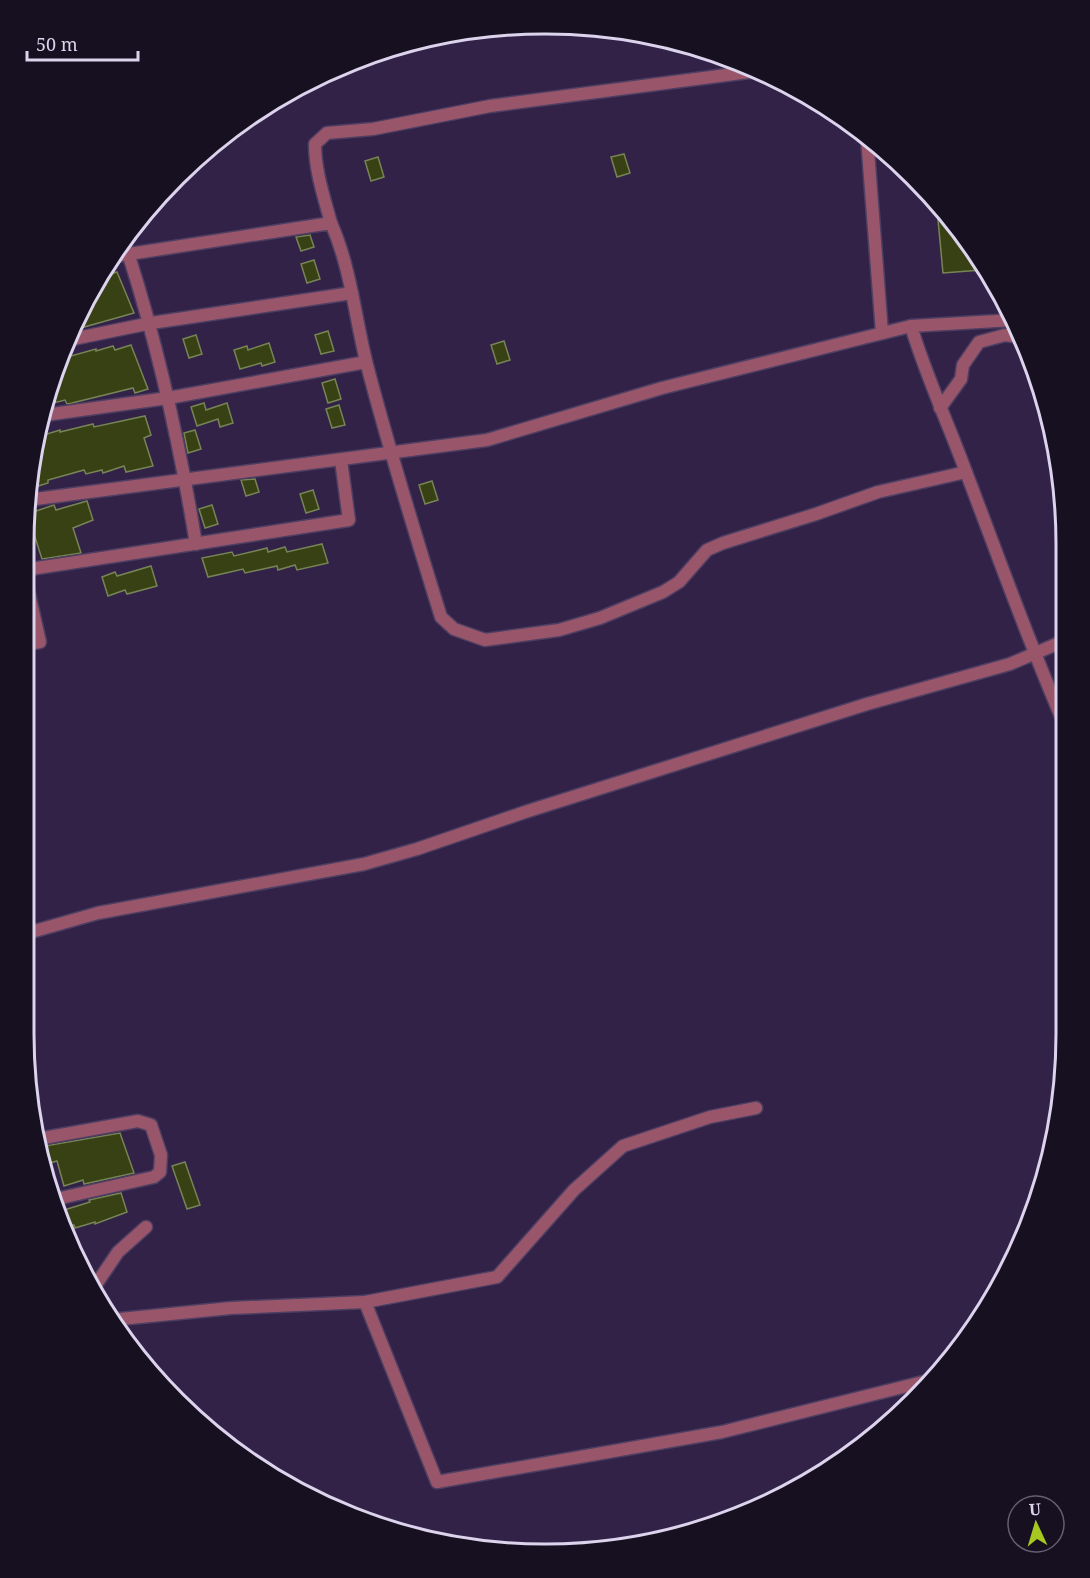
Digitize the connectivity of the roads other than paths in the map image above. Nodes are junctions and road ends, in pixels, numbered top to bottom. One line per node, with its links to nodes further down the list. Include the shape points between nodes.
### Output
1 (739, 72): 3 (street, via 490,106 372,129 327,133 315,144 315,152)
2 (868, 150): 10 (street)
3 (331, 223): 5 (street); 6 (street)
4 (125, 256): 5 (street)
5 (129, 256): 8 (street)
6 (352, 293): 8 (street); 13 (street)
7 (1004, 321): 9 (street)
8 (151, 323): 12 (street); 14 (street)
9 (911, 326): 10 (street); 15 (street)
10 (882, 333): 17 (street, via 662,388 487,440)
11 (1011, 337): 15 (street, via 979,342 963,365 961,380)
12 (78, 338)
13 (366, 363): 14 (street); 17 (street)
14 (168, 398): 16 (street); 20 (street)
15 (940, 408): 19 (street)
16 (52, 414)
17 (392, 454): 18 (street); 19 (street, via 441,617 454,629 486,640 560,630 600,618 663,592 679,582 707,550 723,543 878,492)
18 (341, 460): 20 (street); 22 (street, via 349,520)
19 (966, 471): 27 (street)
20 (185, 480): 21 (street); 22 (street)
21 (37, 499)
22 (196, 544): 23 (street)
23 (34, 569)
24 (34, 615): 25 (street, via 40,642)
25 (34, 643)
26 (1056, 645): 27 (street)
27 (1034, 655): 28 (street); 29 (street, via 364,864 166,899)
28 (1056, 705)
29 (34, 931)
30 (756, 1108): 35 (street, via 710,1117 624,1146 574,1190 497,1277)
31 (45, 1138): 32 (street, via 138,1121 150,1125 161,1155 160,1172 154,1177)
32 (62, 1198)
33 (146, 1227): 34 (street, via 118,1252)
34 (99, 1280)
35 (365, 1302): 36 (street, via 231,1308); 37 (street, via 436,1482 722,1432)
36 (122, 1319)
37 (916, 1384)

